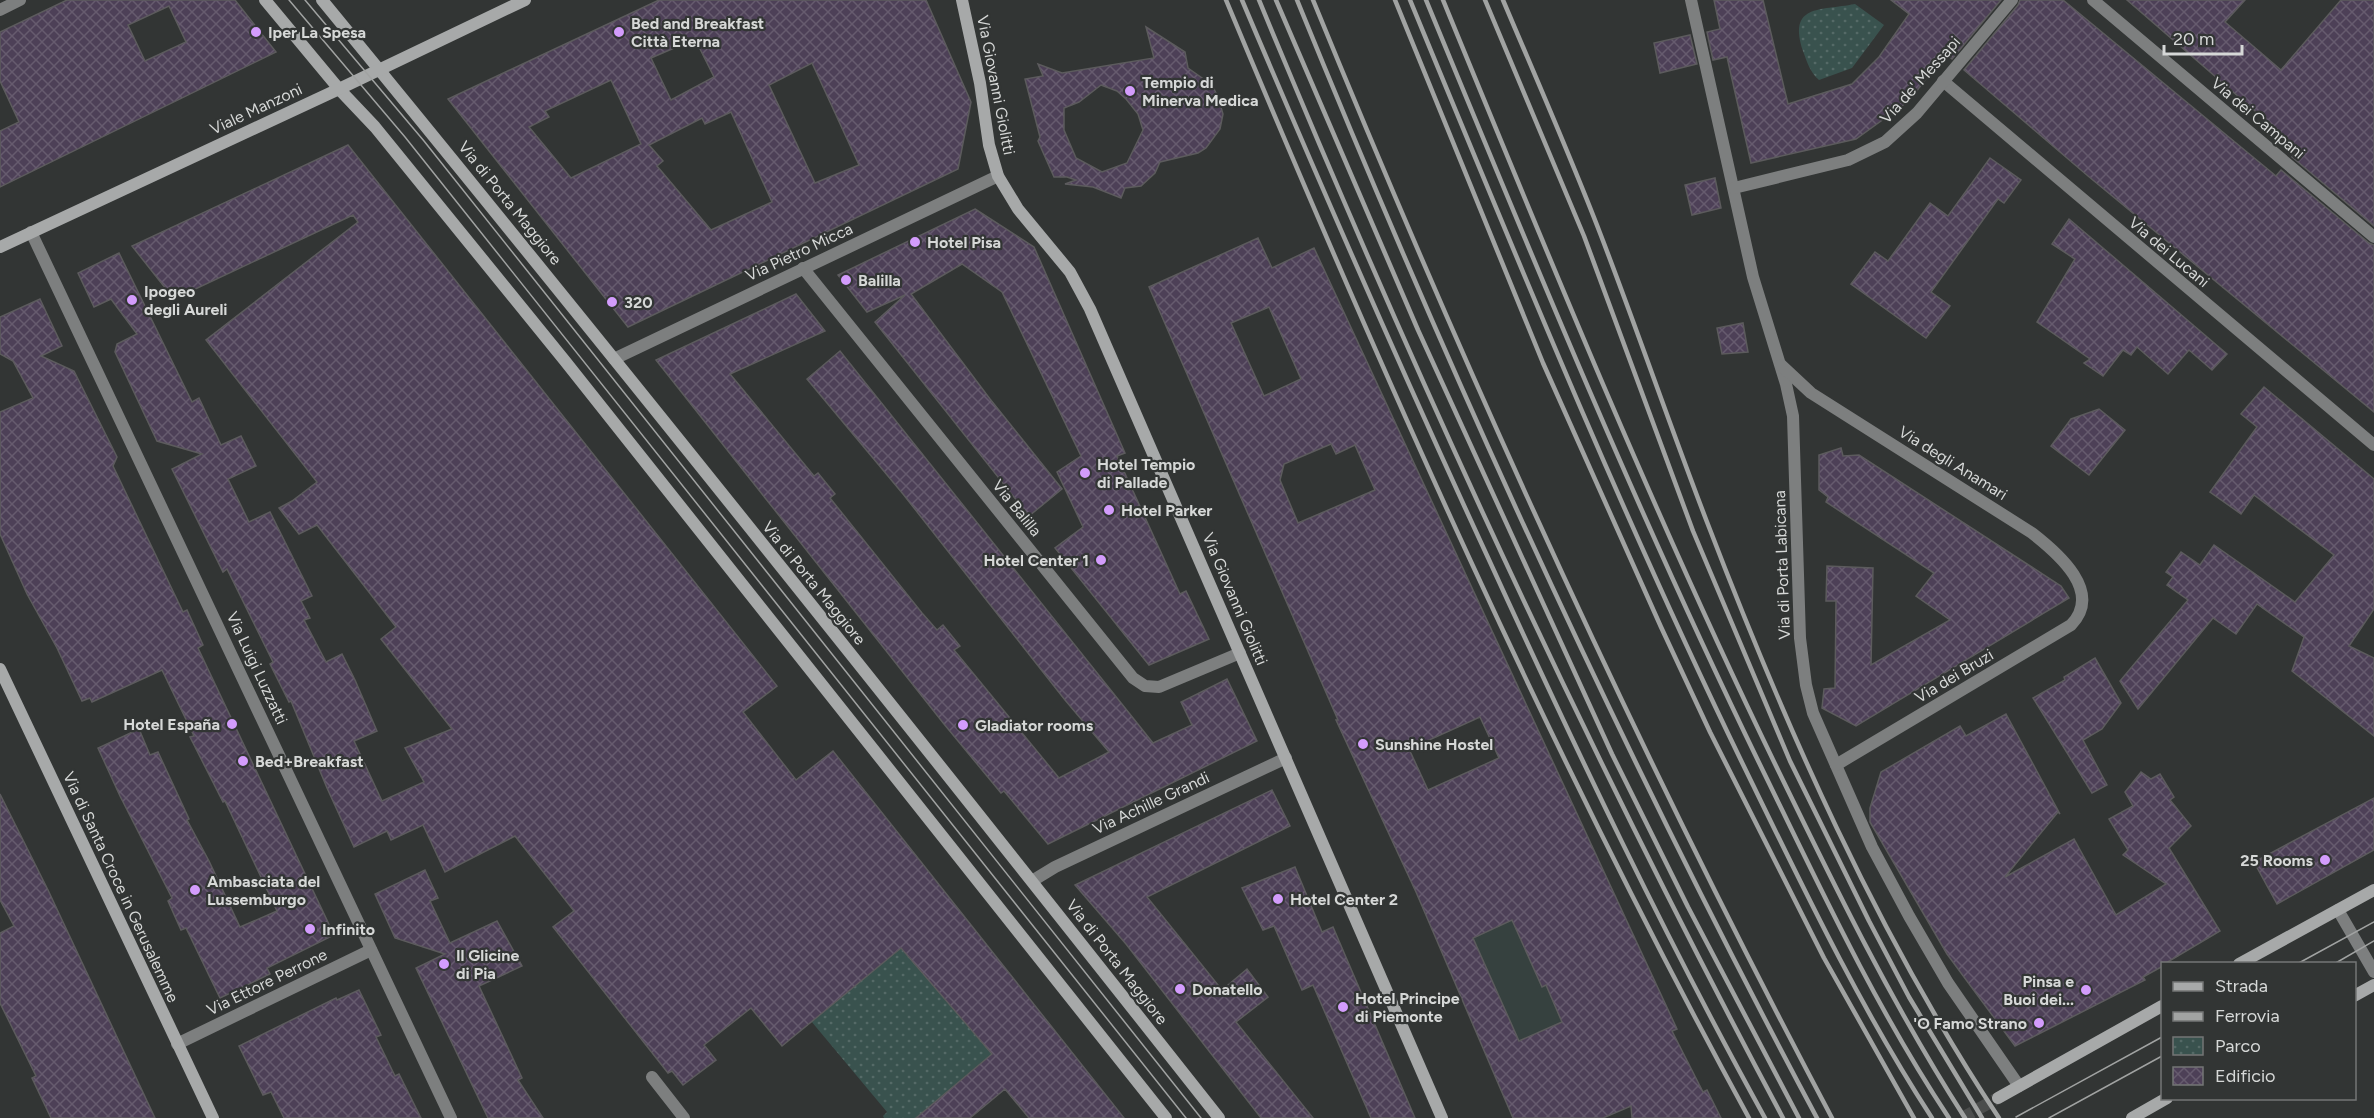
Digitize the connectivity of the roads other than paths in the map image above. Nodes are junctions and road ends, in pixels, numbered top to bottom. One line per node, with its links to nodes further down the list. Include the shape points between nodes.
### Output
1 (20, 0): 9 (street)
2 (265, 0): 12 (main road)
3 (322, 0): 10 (main road, Via di Porta Maggiore)
4 (525, 0): 10 (main road, Viale Manzoni)
5 (962, 0): 13 (main road, Via Giovanni Giolitti)
6 (1691, 0): 14 (street, Via di Porta Labicana)
7 (2012, 0): 11 (street, Via de' Messapi)
8 (2093, 0): 16 (street, Via dei Campani)
9 (0, 10)
10 (381, 69): 12 (main road, Viale Manzoni); 19 (main road, Via di Porta Maggiore)
11 (1943, 81): 14 (street, Via de' Messapi, via 1906,124 1868,152 1832,165); 21 (street, Via dei Lucani)
12 (339, 89): 15 (main road, Viale Manzoni); 44 (main road, via 375,127 565,361)
13 (998, 176): 18 (street, Via Pietro Micca); 23 (main road, Via Giovanni Giolitti, via 1083,295)
14 (1734, 188): 20 (street, Via di Porta Labicana, via 1755,284)
15 (32, 232): 17 (main road, Viale Manzoni); 30 (street, Via Luigi Luzzatti)
16 (2374, 237)
17 (0, 247)
18 (803, 268): 19 (street, Via Pietro Micca); 23 (street, Via Balilla, via 1133,678 1145,686 1159,687)
19 (614, 359): 27 (main road, Via di Porta Maggiore)
20 (1780, 364): 22 (street, Via degli Anamari, via 1811,393 2043,542 2078,582 2083,594); 26 (street, Via di Porta Labicana, via 1795,435 1803,671 1813,714)
21 (2374, 445)
22 (2082, 609): 26 (street, Via dei Bruzi, via 2064,631)
23 (1240, 653): 25 (main road, Via Giovanni Giolitti)
24 (0, 669): 36 (main road, Via di Santa Croce in Gerusalemme)
25 (1286, 758): 27 (street, Via Achille Grandi); 46 (main road, Via Giovanni Giolitti)
26 (1836, 765): 38 (street, Via di Porta Labicana, via 1872,848 1909,916 1948,983)
27 (1032, 880): 45 (main road, Via di Porta Maggiore)
28 (2374, 890): 29 (main road)
29 (2338, 910): 31 (main road); 32 (street)
30 (371, 950): 36 (street, Via Ettore Perrone); 42 (street, Via Luigi Luzzatti)
31 (2241, 962)
32 (2374, 972)
33 (2374, 986): 34 (main road)
34 (2356, 995)
35 (2161, 1007): 38 (main road)
36 (177, 1044): 41 (main road, Via di Santa Croce in Gerusalemme)
37 (652, 1077): 43 (street)
38 (2019, 1086): 39 (main road)
39 (1998, 1098)
40 (2164, 1100): 47 (main road)
41 (213, 1118)
42 (452, 1118)
43 (684, 1118)
44 (1166, 1118)
45 (1219, 1118)
46 (1442, 1118)
47 (2132, 1118)

